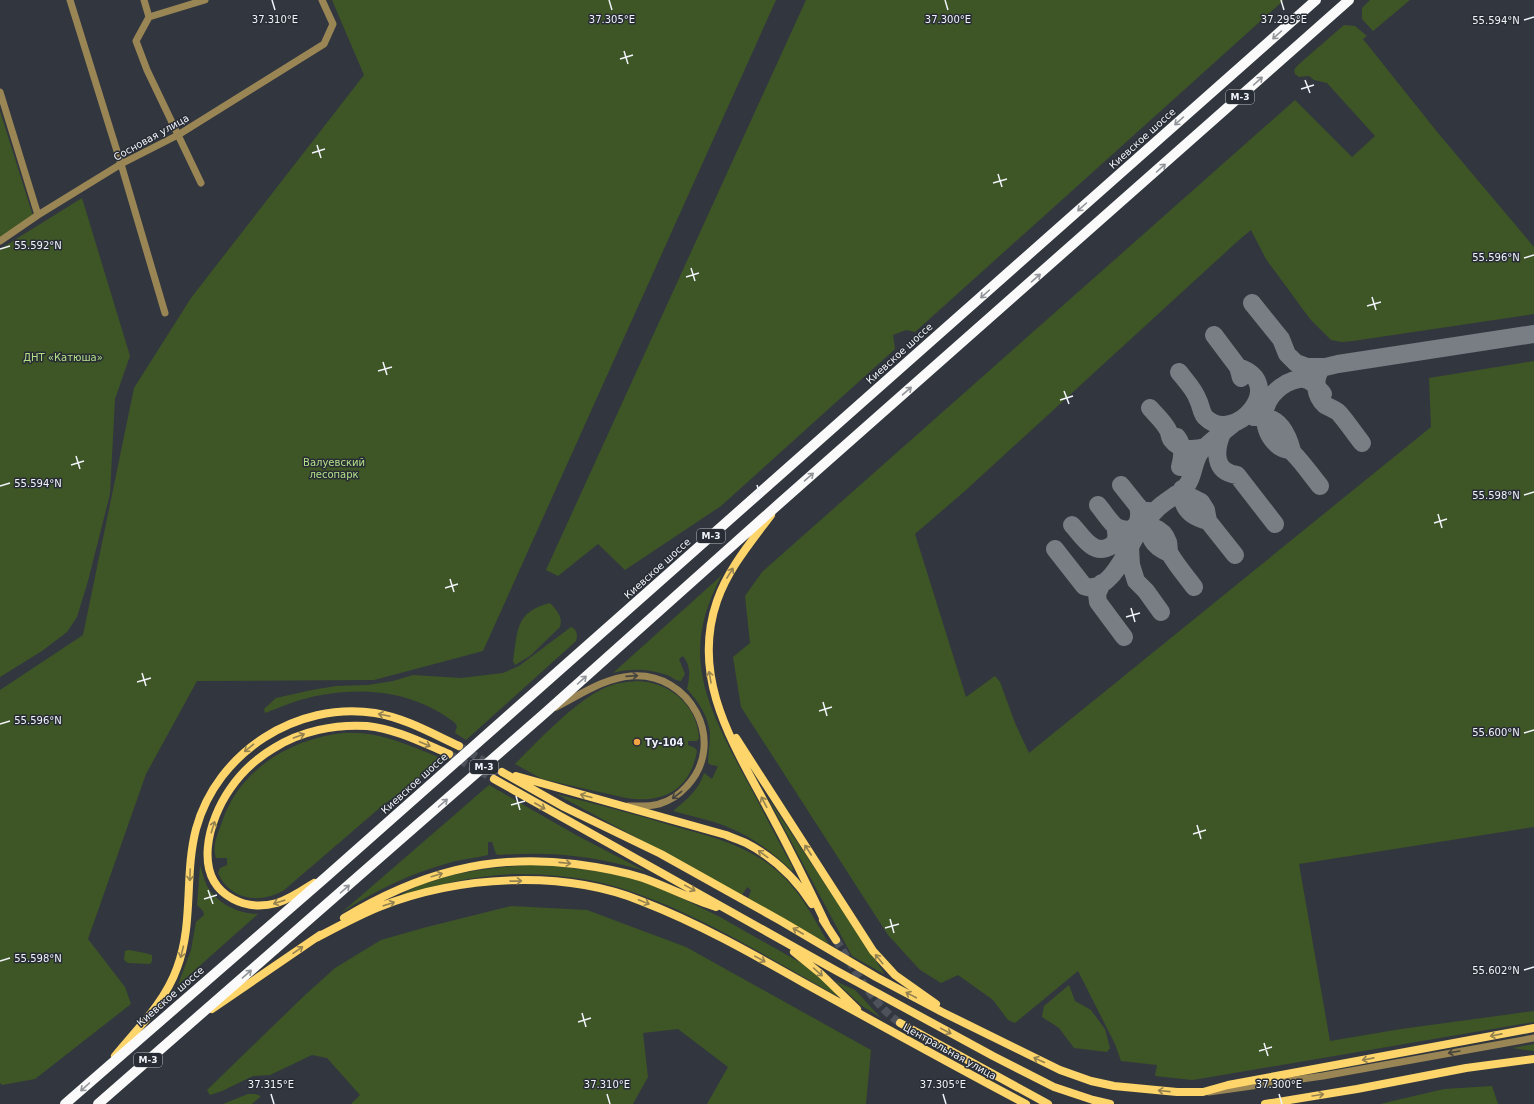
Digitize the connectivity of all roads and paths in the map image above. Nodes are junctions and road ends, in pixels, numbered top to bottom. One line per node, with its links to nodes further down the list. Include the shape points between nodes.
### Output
1 (70, 0): 10 (street)
2 (144, 0): 7 (street)
3 (205, 0): 7 (street)
4 (322, 0): 9 (street, Сосновая улица, via 333,24 324,44)
5 (1316, 0): 22 (highway, Киевское шоссе / М-3, one-way to 22)
6 (1349, 0): 15 (highway, М-3, one-way to 6)
7 (149, 17): 9 (street, via 136,41)
8 (0, 92): 12 (street)
9 (178, 135): 10 (street, Сосновая улица); 11 (street)
10 (121, 164): 12 (street, Сосновая улица); 14 (street)
11 (201, 183)
12 (38, 215): 13 (street, Сосновая улица)
13 (0, 241)
14 (164, 312)
15 (780, 503): 16 (highway, М-3, one-way to 15); 17 (main road, one-way to 15, via 708,663 708,639 714,608 728,576)
16 (545, 714): 21 (street, one-way to 21, via 603,683 621,677 662,680 689,700 698,715 704,738 702,757 695,775 681,792 667,801 649,806); 31 (highway, М-3, one-way to 16)
17 (720, 714): 24 (main road, one-way to 17); 29 (main road, one-way to 17, via 883,964)
18 (459, 746): 35 (main road, one-way to 35, via 402,719 375,713 343,712 323,714 291,723 261,739 239,757 221,777 209,797 196,829 190,864 186,936 177,970 161,1000)
19 (449, 754): 22 (main road, one-way to 19, via 282,901 262,905 236,900 218,888 208,865 210,835 222,803 244,773 263,755 290,739 312,731 347,726 367,726 408,736)
20 (494, 779): 23 (main road, one-way to 23)
21 (623, 806): 24 (main road, one-way to 21, via 793,879 764,854 746,843); 29 (main road, via 502,772 564,807 661,854 876,977)
22 (326, 877): 35 (highway, Киевское шоссе / М-3)
23 (738, 915): 25 (main road, one-way to 23, via 366,905 408,885 464,868 508,862 554,862 594,866 643,878); 26 (main road)
24 (826, 924): 27 (main road)
25 (316, 938): 28 (main road, one-way to 28, via 377,908 441,888 493,881 576,884 640,900 713,932); 31 (main road, one-way to 25)
26 (777, 938): 28 (main road, one-way to 28, via 821,974); 41 (main road, one-way to 41, via 1037,1079)
27 (836, 940)
28 (865, 1016): 39 (main road, Центральная улица)
29 (954, 1017): 36 (main road, one-way to 29, via 1114,1086 1091,1080 1060,1070)
30 (900, 1023): 40 (main road, Центральная улица)
31 (186, 1027): 38 (highway, М-3)
32 (1534, 1028): 36 (main road, one-way to 36, via 1228,1085)
33 (1534, 1038): 36 (street, one-way to 36, via 1323,1076)
34 (1534, 1059): 42 (main road, one-way to 34, via 1466,1068)
35 (104, 1069): 37 (highway, Киевское шоссе / М-3, one-way to 37)
36 (1203, 1092)
37 (65, 1104)
38 (98, 1104)
39 (1026, 1104)
40 (1048, 1104)
41 (1110, 1104)
42 (1265, 1104)

